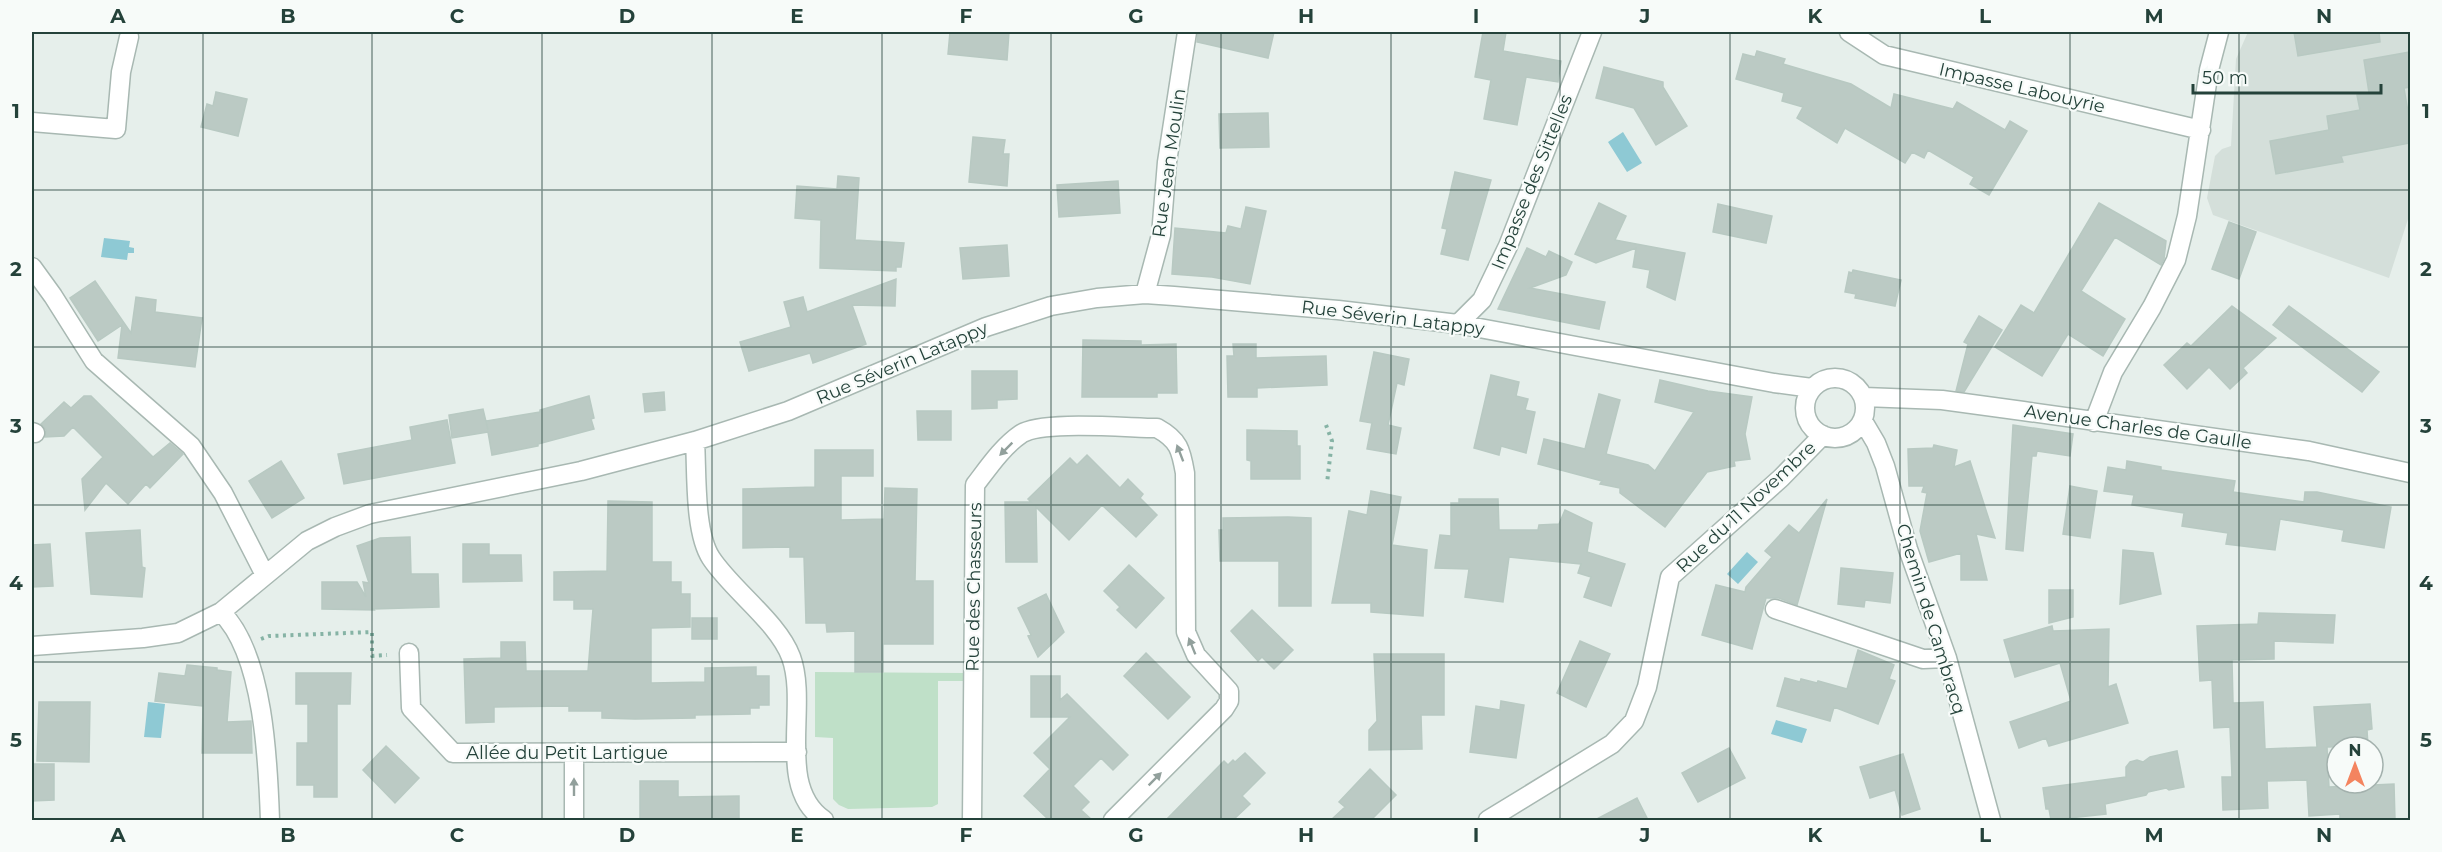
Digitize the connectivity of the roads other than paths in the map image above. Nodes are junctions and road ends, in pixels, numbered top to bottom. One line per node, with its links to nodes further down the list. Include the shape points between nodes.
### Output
1 (1187, 32): 9 (street, Rue Jean Moulin, via 1167,162 1161,235)
2 (1592, 32): 10 (street, Impasse des Sittelles, via 1508,246 1482,300)
3 (1850, 32): 7 (street, Impasse Labouyrie, via 1884,55)
4 (2220, 32): 7 (street, via 2209,70)
5 (129, 37): 6 (street, via 120,72 116,129)
6 (32, 122)
7 (2201, 130): 14 (street, via 2176,260 2113,372)
8 (32, 267): 18 (street, via 94,360 191,446 223,493)
9 (1145, 294): 10 (street, Rue Séverin Latappy); 16 (street, Rue Séverin Latappy, via 1051,306 997,324 788,411)
10 (1458, 324): 11 (street, Rue Séverin Latappy)
11 (1812, 388): 12 (street, via 1822,380 1847,379); 15 (street, via 1806,398 1807,420)
12 (1864, 398): 13 (street); 14 (street, Avenue Charles de Gaulle, via 1942,400)
13 (1863, 421): 15 (street, via 1846,436); 23 (street, Chemin de Cambracq, via 1885,466 1908,549)
14 (2094, 422): 17 (street, Avenue Charles de Gaulle, via 2309,452)
15 (1823, 435): 31 (street, Rue du 11 Novembre, via 1670,577 1647,687 1634,721 1612,744)
16 (695, 441): 18 (street, Rue Séverin Latappy, via 581,471 370,514 307,541); 24 (street, via 700,529 710,556 781,637 791,657 796,679)
17 (2410, 473)
18 (265, 575): 20 (street, Rue Séverin Latappy)
19 (1775, 609): 23 (street, via 1923,659)
20 (221, 612): 21 (street, Rue Séverin Latappy, via 178,633); 26 (street, via 231,621 252,669 268,754)
21 (32, 646)
22 (409, 653): 25 (street, Allée du Petit Lartigue, via 411,708 453,753)
23 (1947, 658): 32 (street, Chemin de Cambracq)
24 (797, 752): 25 (street, Allée du Petit Lartigue); 28 (street, via 800,790 810,812)
25 (574, 754): 27 (street, one-way to 25)
26 (270, 820)
27 (574, 820)
28 (824, 820)
29 (972, 820): 30 (street, Rue des Chasseurs, one-way to 29, via 1229,701 1229,691 1196,655 1186,632 1185,473 1181,451 1170,436 1157,428 1042,427 1022,433 975,485)
30 (1113, 820)
31 (1488, 820)
32 (1991, 820)

